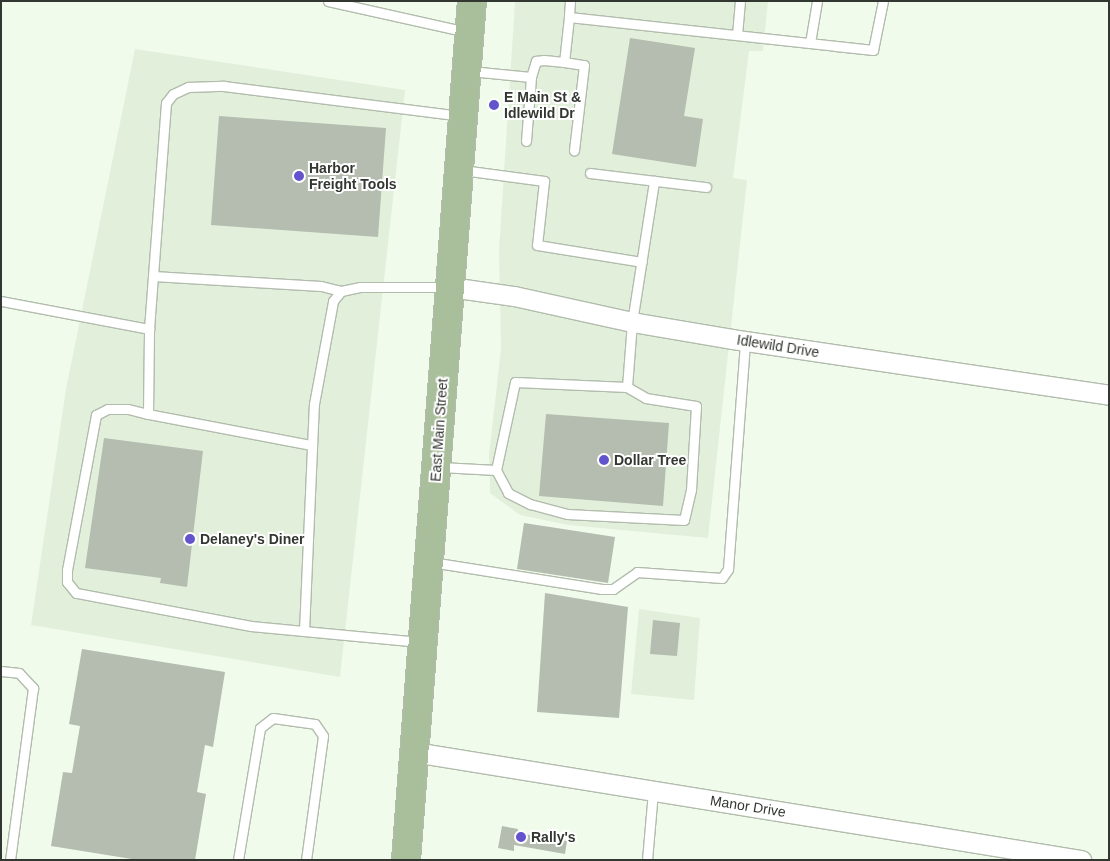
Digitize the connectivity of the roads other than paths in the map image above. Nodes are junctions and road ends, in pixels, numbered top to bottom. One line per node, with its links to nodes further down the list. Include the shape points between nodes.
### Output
1 (328, 1): 8 (lane)
2 (472, 1): 8 (main road, East Main Street)
3 (570, 1): 7 (lane)
4 (740, 1): 9 (lane)
5 (817, 1): 10 (lane)
6 (883, 1): 10 (lane, via 873,50)
7 (569, 17): 9 (lane); 11 (lane)
8 (470, 33): 12 (main road, East Main Street)
9 (737, 35): 10 (lane)
10 (810, 43)
11 (564, 62): 13 (lane, via 536,61); 16 (lane, via 584,65)
12 (467, 70): 13 (lane); 14 (main road, East Main Street)
13 (531, 77): 15 (lane)
14 (463, 117): 17 (main road, East Main Street); 22 (lane, via 224,86 188,87 172,94 166,103)
15 (526, 141)
16 (574, 150)
17 (459, 169): 21 (lane, via 544,181 537,245); 23 (main road, East Main Street)
18 (590, 173): 19 (lane)
19 (654, 181): 20 (lane); 21 (lane)
20 (706, 187)
21 (642, 262): 26 (lane)
22 (153, 276): 24 (lane, via 320,286); 27 (lane)
23 (450, 287): 24 (lane, via 360,286); 26 (street, Idlewild Drive, via 514,296); 33 (main road, East Main Street)
24 (341, 291): 32 (lane, via 333,301 314,404)
25 (1, 301): 27 (lane)
26 (632, 322): 28 (street, Idlewild Drive); 29 (lane)
27 (150, 329): 31 (lane)
28 (745, 341): 30 (street, Idlewild Drive); 35 (lane, via 728,568 722,578 637,572 613,589 532,580)
29 (627, 386): 34 (lane, via 516,382); 34 (lane, via 646,398 696,406 692,490 684,520 567,514 508,493)
30 (1109, 395)
31 (148, 414): 32 (lane); 36 (lane, via 128,409 108,409 96,414 67,582 76,593 250,626)
32 (312, 445): 36 (lane)
33 (436, 467): 34 (lane); 35 (main road, East Main Street)
34 (496, 470)
35 (429, 562): 37 (main road, East Main Street)
36 (304, 631): 37 (lane)
37 (422, 642): 39 (main road, East Main Street)
38 (1, 671): 41 (lane, via 18,673 33,688)
39 (414, 752): 40 (street, Manor Drive); 44 (main road, East Main Street)
40 (653, 791): 45 (lane); 46 (street, Manor Drive)
41 (10, 860)
42 (238, 860): 43 (lane, via 260,728 273,718 315,724 323,736)
43 (306, 860)
44 (406, 860)
45 (647, 860)
46 (1081, 860)

